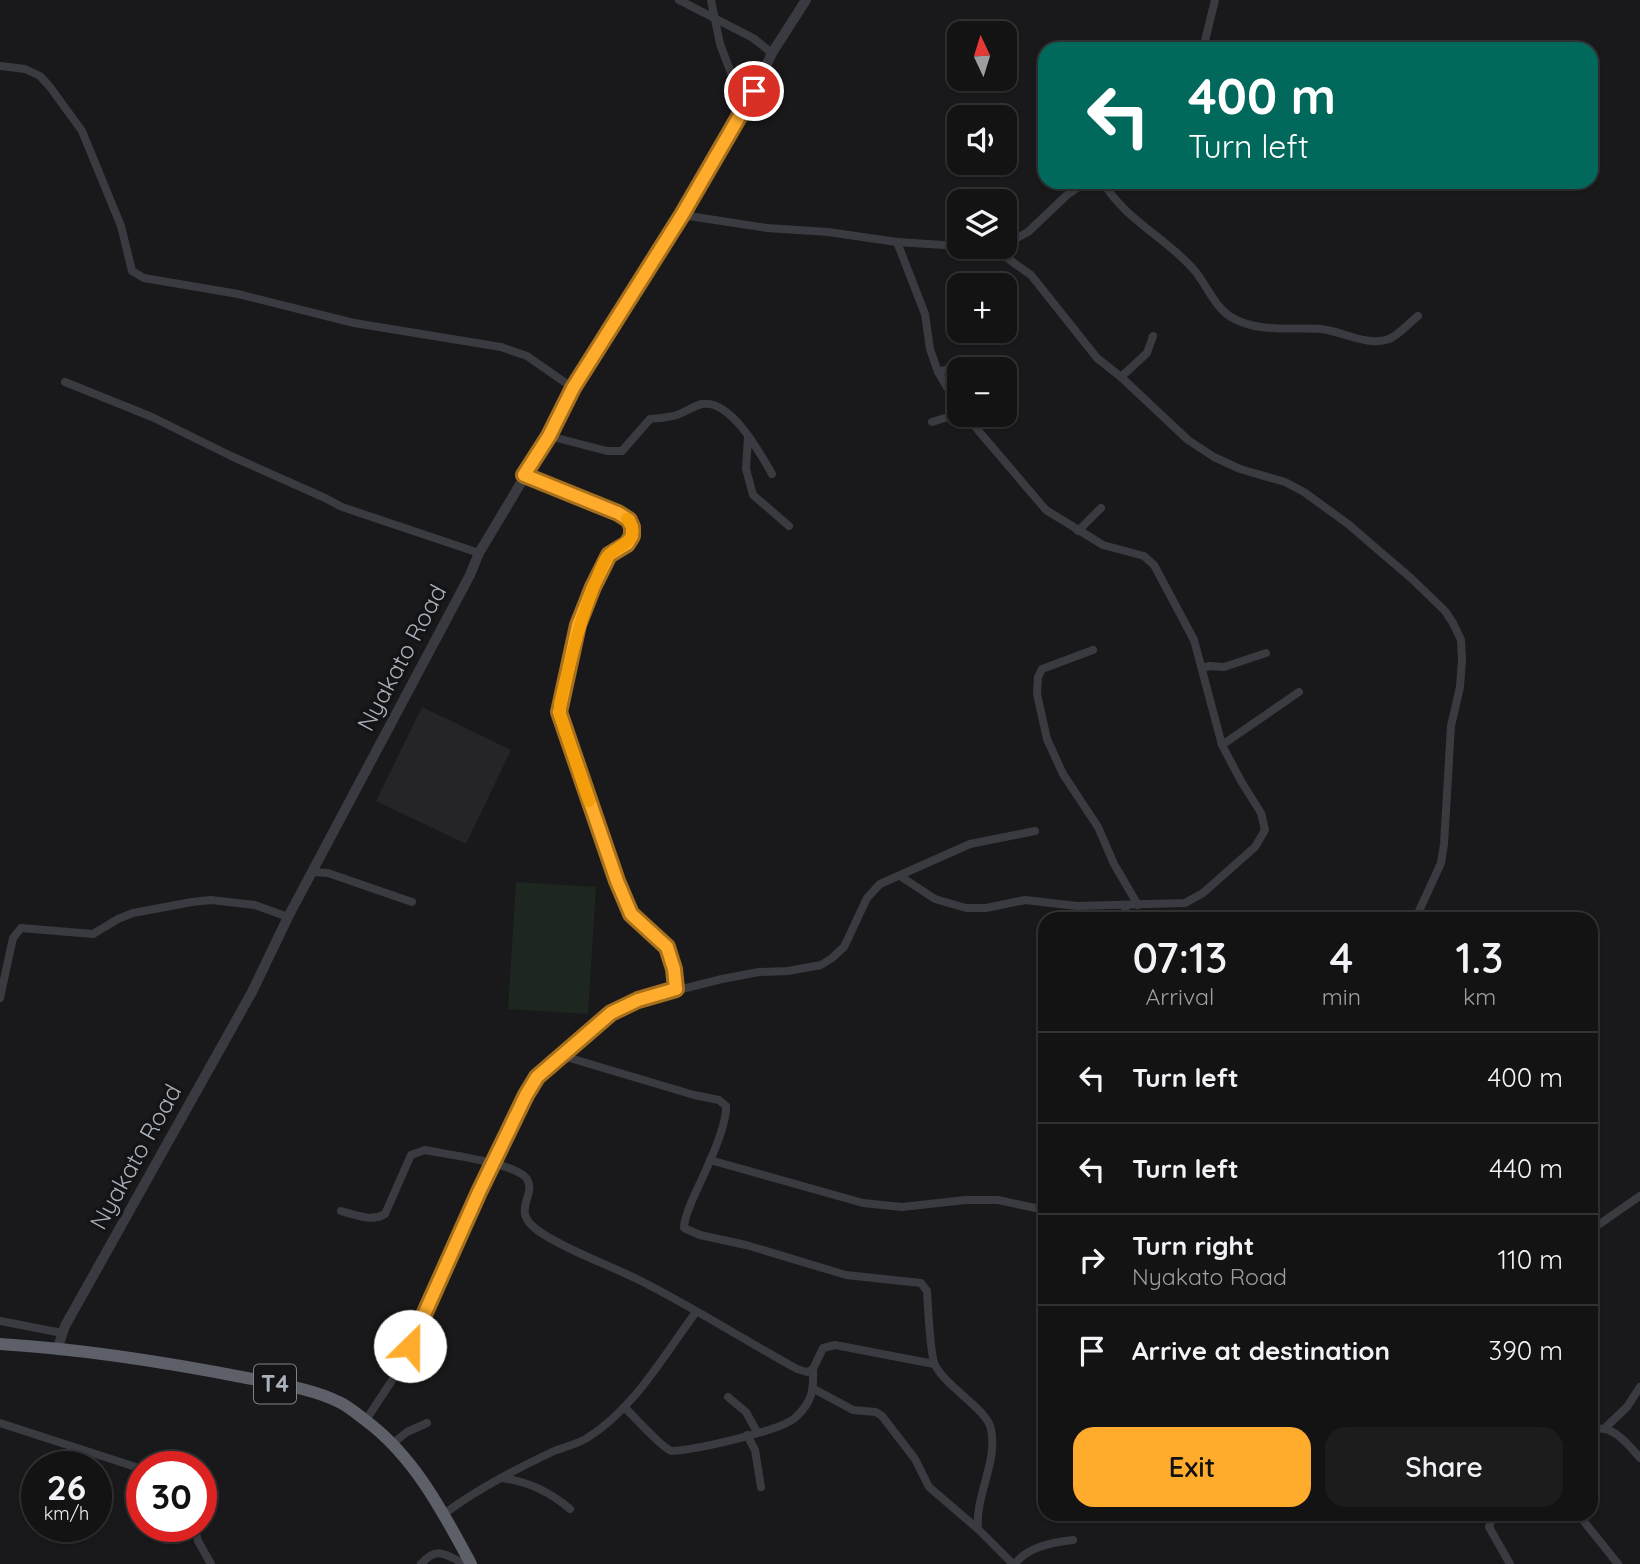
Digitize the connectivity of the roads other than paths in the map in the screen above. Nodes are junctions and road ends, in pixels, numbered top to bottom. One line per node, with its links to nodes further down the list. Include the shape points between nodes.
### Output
1 (679, 0): 5 (street)
2 (711, 0): 5 (street)
3 (806, 0): 7 (street, Nyakato Road)
4 (1215, 0): 6 (street)
5 (714, 19): 7 (street); 9 (street)
6 (1205, 42)
7 (772, 53): 9 (street, Nyakato Road)
8 (0, 66): 24 (street, via 40,76 77,123 92,149 121,226 132,271 144,278 238,294 354,323 501,348 527,356)
9 (745, 110): 12 (street, Nyakato Road)
10 (1076, 189): 13 (street)
11 (1108, 189): 17 (street, via 1125,211 1179,254 1232,318 1375,341 1391,338)
12 (682, 215): 14 (street); 24 (street, Nyakato Road)
13 (1017, 238)
14 (897, 242): 15 (street); 20 (street, via 925,314)
15 (947, 245)
16 (1010, 259): 21 (street, via 1031,275 1097,358)
17 (1418, 316)
18 (1153, 336): 21 (street, via 1147,354)
19 (947, 369): 20 (street)
20 (938, 372): 23 (street)
21 (1121, 377): 47 (street, via 1188,440 1214,457 1285,482 1337,516 1412,579 1453,623 1461,640 1462,659 1451,726 1444,844 1441,863)
22 (65, 382): 35 (street, via 152,417 342,507)
23 (947, 387)
24 (573, 388): 28 (street, Nyakato Road)
25 (947, 416): 26 (street)
26 (932, 422)
27 (976, 427): 34 (street, via 1039,504)
28 (549, 436): 29 (street, via 622,451 650,418 709,404 731,415); 31 (street, Nyakato Road)
29 (748, 437): 30 (street); 33 (street, via 746,469 753,495)
30 (772, 474)
31 (524, 475): 35 (street, Nyakato Road); 50 (street, via 618,513 632,527 627,544 604,563 587,602 559,712 617,881 631,914 667,947)
32 (1101, 508): 34 (street)
33 (789, 526)
34 (1078, 531): 38 (street, via 1103,545 1144,556 1154,565 1194,640)
35 (479, 553): 42 (street, Nyakato Road)
36 (1093, 650): 45 (street, via 1042,669 1038,702 1055,758 1098,827)
37 (1266, 653): 38 (street, via 1224,667)
38 (1202, 668): 40 (street)
39 (1299, 692): 40 (street)
40 (1222, 745): 45 (street, via 1265,822 1263,838 1195,900)
41 (1035, 831): 43 (street, via 970,845)
42 (312, 873): 44 (street, via 328,873); 49 (street, Nyakato Road)
43 (900, 876): 46 (street, via 935,899 966,908 1025,900); 50 (street, via 880,884 867,898 844,947 821,965)
44 (412, 902)
45 (1138, 905): 46 (street)
46 (1126, 906): 48 (street)
47 (1419, 911)
48 (1125, 912)
49 (288, 917): 51 (street, via 255,905 211,900 133,913 93,934 21,928 13,938); 61 (street, Nyakato Road, via 252,992)
50 (676, 989): 52 (street, via 611,1013)
51 (0, 998)
52 (564, 1056): 53 (street, via 723,1102 727,1110); 54 (street, via 537,1077)
53 (710, 1160): 56 (street, via 872,1204 913,1207 979,1199); 64 (street, via 684,1228 846,1275 922,1283 927,1291)
54 (493, 1163): 57 (street, via 415,1152 385,1214 372,1219); 59 (street, via 525,1176 523,1210 540,1232); 70 (street, via 402,1365)
55 (1640, 1196): 58 (street)
56 (1038, 1209)
57 (341, 1211)
58 (1598, 1225)
59 (696, 1312): 65 (street, via 797,1369); 69 (street)
60 (0, 1321): 61 (street)
61 (62, 1334): 63 (street, Nyakato Road)
62 (0, 1344): 63 (highway, T4)
63 (58, 1348): 70 (highway, T4, via 298,1389 339,1402)
64 (934, 1364): 65 (street, via 835,1345 823,1348); 86 (street, via 985,1416 991,1428)
65 (813, 1369): 67 (street)
66 (1640, 1387): 73 (street, via 1628,1407)
67 (814, 1390): 75 (street, via 796,1417); 86 (street, via 853,1410 879,1413 915,1459 929,1487)
68 (728, 1397): 75 (street, via 746,1412)
69 (624, 1406): 76 (street, via 671,1451); 80 (street, via 589,1437)
70 (366, 1420): 77 (highway, T4)
71 (0, 1423): 79 (street)
72 (427, 1423): 77 (street)
73 (1605, 1428): 74 (street); 78 (street)
74 (1598, 1429)
75 (757, 1432): 76 (street)
76 (747, 1435): 81 (street, via 755,1450)
77 (392, 1444): 83 (highway, T4)
78 (1640, 1458)
79 (126, 1464)
80 (501, 1478): 82 (street, via 530,1483); 83 (street)
81 (761, 1487)
82 (570, 1508)
83 (444, 1514): 92 (highway, T4)
84 (1491, 1521): 94 (street, via 1489,1527)
85 (1584, 1521): 95 (street)
86 (978, 1529): 93 (street)
87 (1073, 1541): 93 (street, via 1031,1551)
88 (199, 1542): 89 (street)
89 (211, 1564)
90 (421, 1564): 91 (street, via 439,1553)
91 (465, 1564)
92 (471, 1564)
93 (1014, 1564)
94 (1510, 1564)
95 (1618, 1564)

